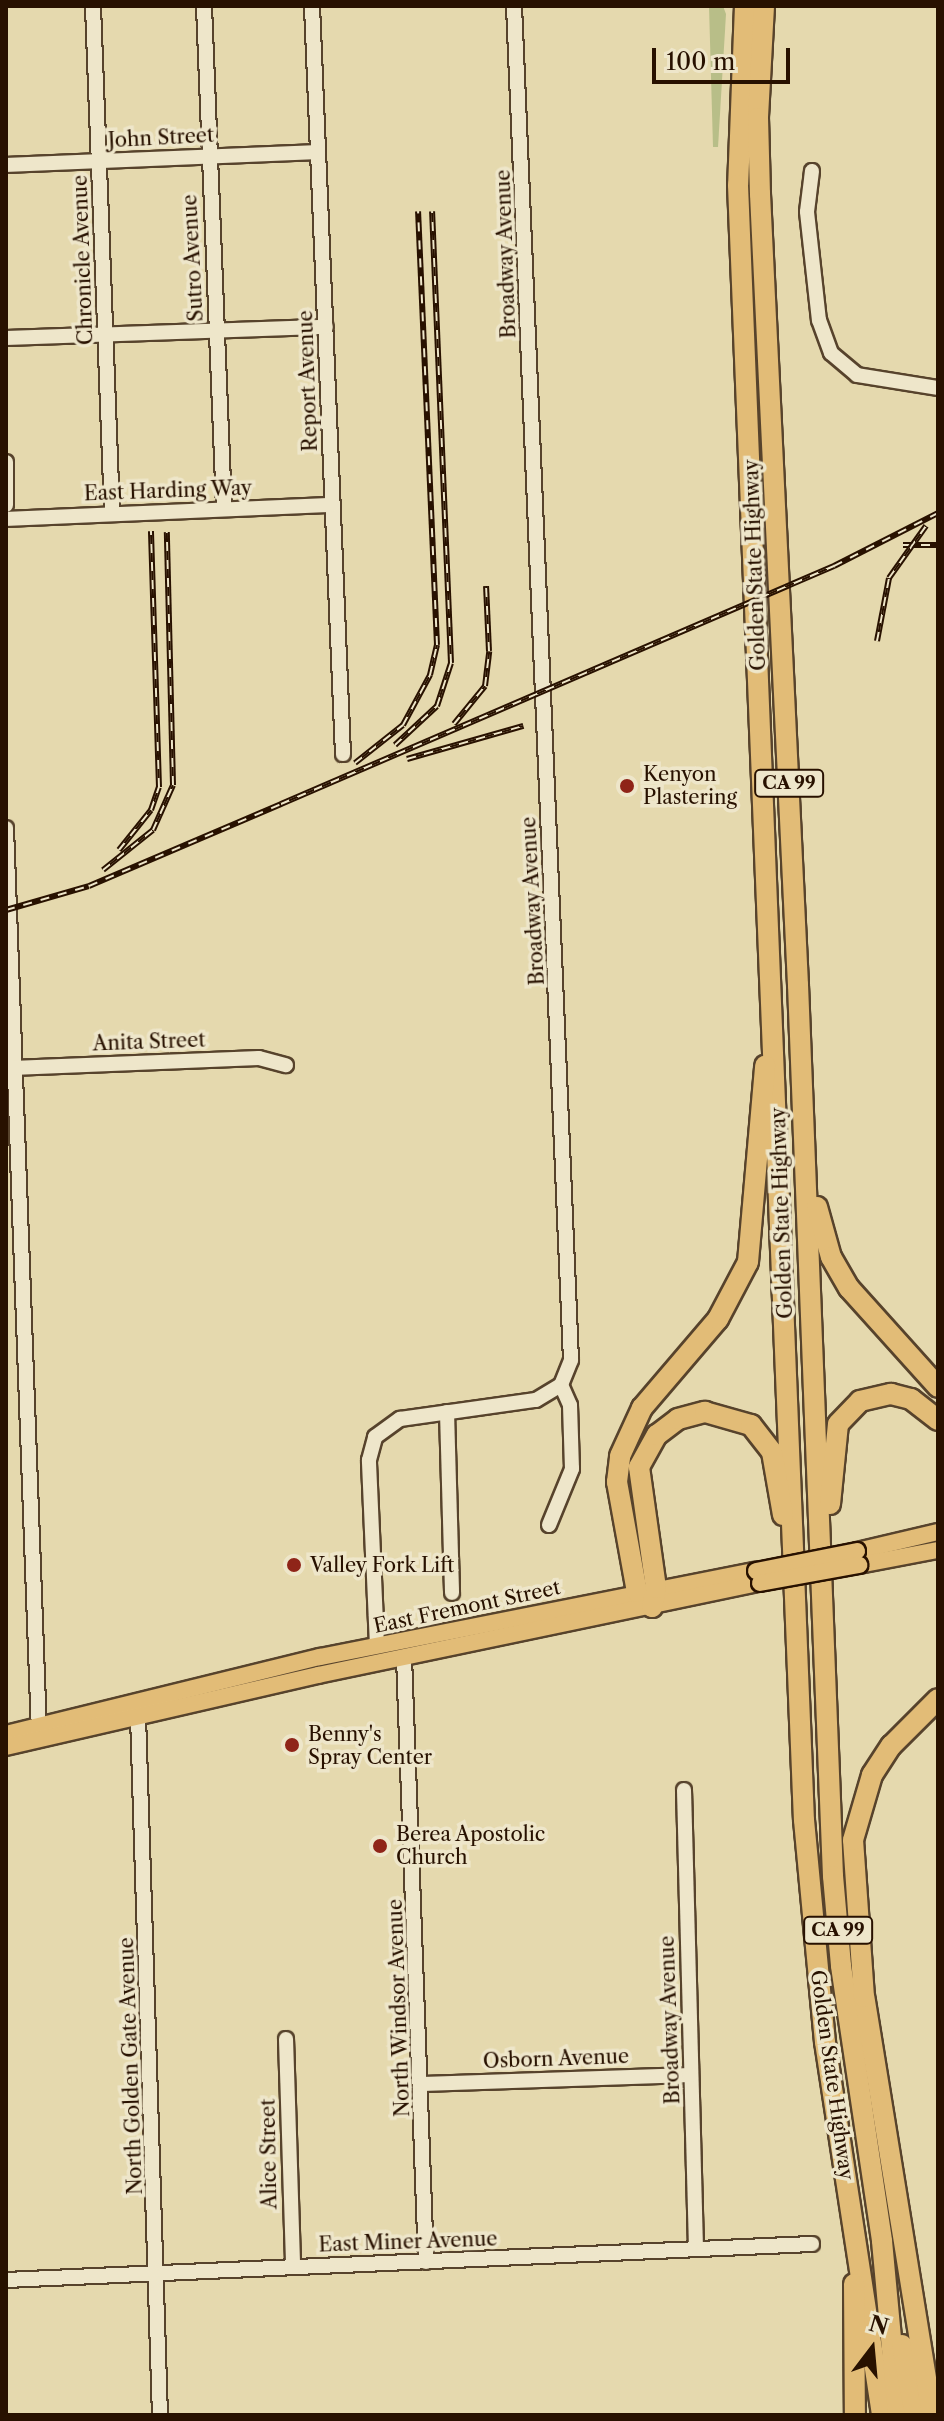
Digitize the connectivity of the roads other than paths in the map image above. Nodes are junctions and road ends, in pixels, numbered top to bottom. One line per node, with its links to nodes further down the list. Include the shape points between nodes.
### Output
1 (93, 6): 9 (street, Chronicle Avenue)
2 (204, 6): 8 (street, Sutro Avenue)
3 (312, 6): 7 (street, Report Avenue)
4 (514, 6): 33 (street, Broadway Avenue, via 569,1271 571,1360)
5 (745, 6): 26 (highway, Golden State Highway / CA 99, via 738,185)
6 (764, 6): 29 (highway, Golden State Highway / CA 99, via 760,179)
7 (318, 152): 8 (street, John Street); 12 (street, Report Avenue)
8 (208, 156): 9 (street, John Street); 13 (street, Sutro Avenue)
9 (99, 161): 10 (street, John Street); 14 (street, Chronicle Avenue)
10 (6, 165)
11 (812, 171): 16 (street, via 807,212 819,320 827,346 857,375)
12 (326, 327): 13 (street); 19 (street, Report Avenue)
13 (216, 331): 14 (street); 20 (street, Sutro Avenue)
14 (106, 335): 15 (street); 21 (street, Chronicle Avenue)
15 (6, 338)
16 (938, 388)
17 (6, 462): 18 (street)
18 (6, 505)
19 (333, 505): 20 (street, East Harding Way); 23 (street, Report Avenue)
20 (224, 508): 21 (street, East Harding Way)
21 (112, 512): 22 (street, East Harding Way)
22 (6, 519)
23 (343, 754)
24 (6, 828): 25 (street)
25 (8, 927): 28 (street)
26 (772, 978): 43 (highway, via 748,1262 718,1319 642,1408 620,1456 617,1482); 44 (highway, Golden State Highway / CA 99)
27 (286, 1065): 28 (street, Anita Street, via 252,1058)
28 (12, 1068): 30 (street)
29 (800, 1072): 34 (highway, via 817,1210 831,1257 849,1288); 41 (highway, Golden State Highway / CA 99)
30 (10, 1113): 32 (street)
31 (6, 1294): 32 (street)
32 (22, 1294): 49 (street)
33 (561, 1385): 35 (street, via 527,1402); 37 (street, via 570,1405 572,1469)
34 (938, 1387)
35 (447, 1412): 42 (street); 45 (street, via 393,1421 371,1446)
36 (938, 1420): 41 (highway, via 911,1399 891,1394 874,1394 849,1410 838,1424 832,1452 829,1545)
37 (549, 1525)
38 (938, 1532): 40 (main road, East Fremont Street)
39 (938, 1550): 40 (main road, East Fremont Street)
40 (858, 1558): 43 (main road, East Fremont Street, bridge)
41 (820, 1561): 63 (highway, Golden State Highway / CA 99, via 839,1951)
42 (452, 1593)
43 (648, 1596): 44 (highway, via 638,1485 642,1458 657,1435 678,1419 705,1412 732,1416 751,1425 772,1452 789,1596); 46 (main road, East Fremont Street)
44 (799, 1625): 56 (highway, Golden State Highway / CA 99, via 804,1820 816,1960)
45 (377, 1646): 46 (main road, East Fremont Street); 49 (main road, East Fremont Street)
46 (402, 1649): 48 (main road, East Fremont Street); 55 (street, North Windsor Avenue)
47 (938, 1699): 69 (highway, via 891,1746 872,1775 853,1840 866,2012)
48 (138, 1716): 49 (main road, East Fremont Street); 61 (street, North Golden Gate Avenue)
49 (39, 1733): 50 (main road, East Fremont Street); 51 (main road, East Fremont Street)
50 (6, 1734)
51 (6, 1747)
52 (684, 1790): 54 (street, Broadway Avenue)
53 (286, 2039): 60 (street, Alice Street)
54 (691, 2075): 55 (street, Osborn Avenue); 58 (street, Broadway Avenue)
55 (422, 2084): 59 (street, North Windsor Avenue)
56 (856, 2232): 65 (highway); 66 (highway, Golden State Highway / CA 99)
57 (812, 2244): 58 (street, East Miner Avenue)
58 (696, 2249): 59 (street, East Miner Avenue)
59 (426, 2262): 60 (street, East Miner Avenue)
60 (293, 2267): 61 (street, East Miner Avenue)
61 (154, 2273): 62 (street, East Miner Avenue); 64 (street, North Golden Gate Avenue)
62 (6, 2280)
63 (886, 2295): 67 (highway, Golden State Highway / CA 99); 68 (highway, via 905,2353)
64 (160, 2415)
65 (855, 2415)
66 (882, 2415)
67 (898, 2415)
68 (915, 2415)
69 (932, 2415)

